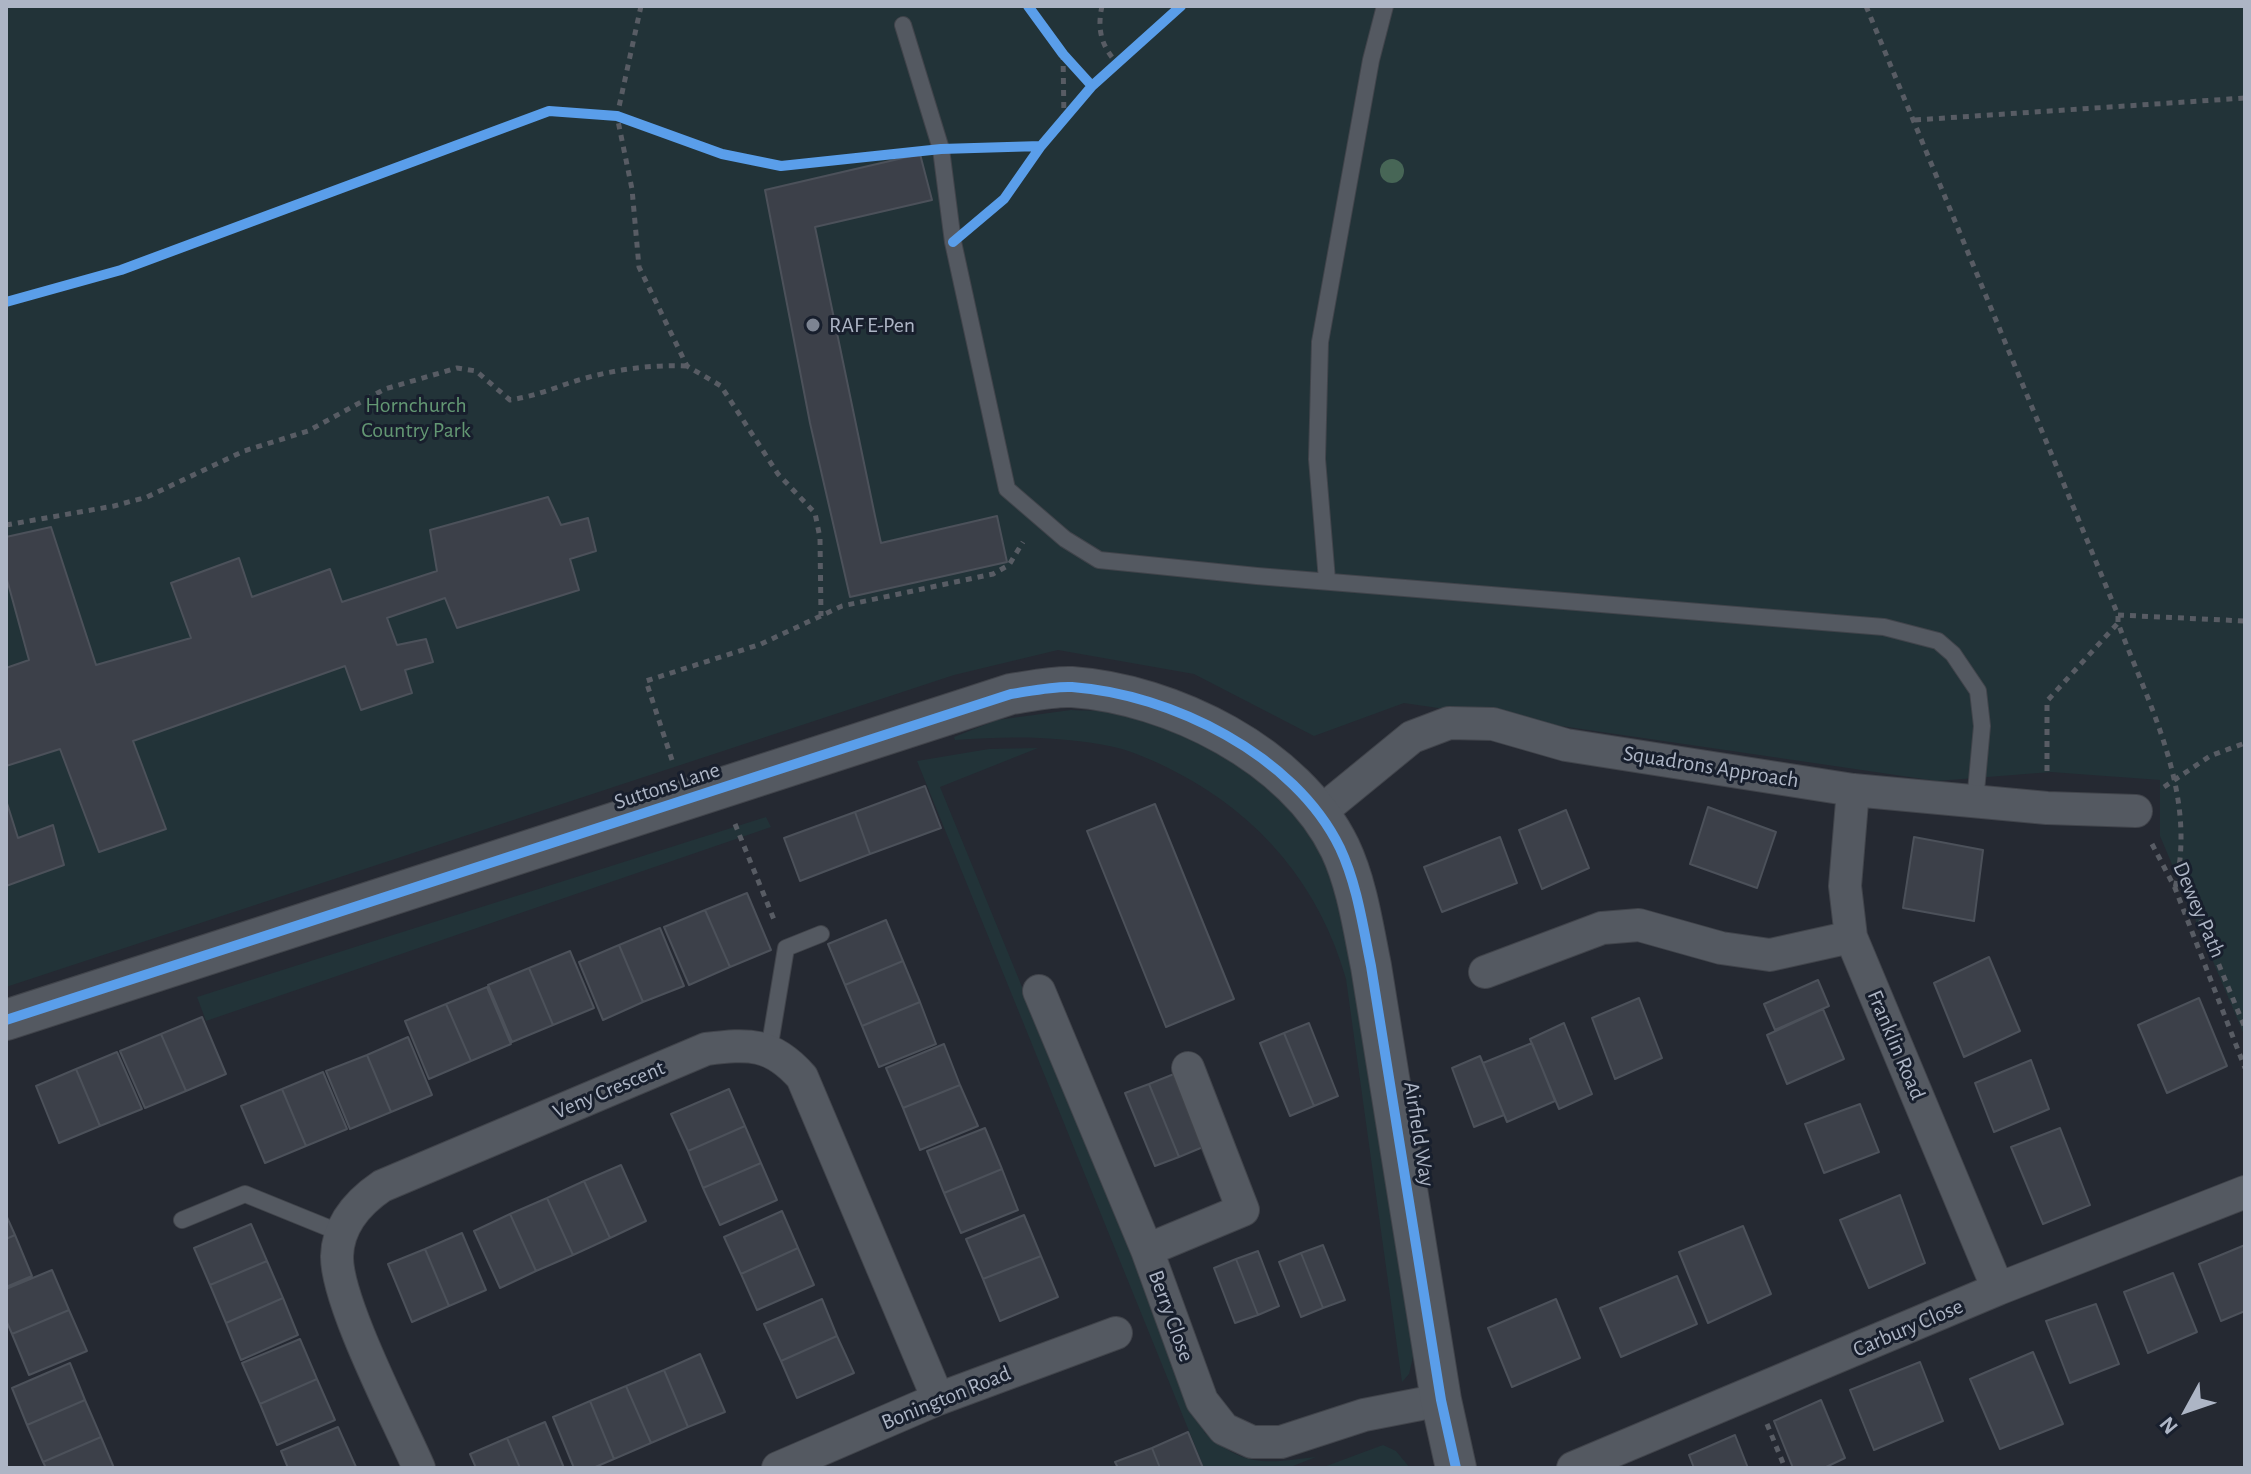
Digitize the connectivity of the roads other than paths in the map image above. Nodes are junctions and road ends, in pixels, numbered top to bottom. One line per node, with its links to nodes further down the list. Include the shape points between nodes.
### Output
1 (1385, 6): 3 (lane, via 1320,342 1317,459)
2 (903, 25): 3 (lane, via 941,149 953,242 1007,489 1065,539 1099,560)
3 (1327, 580): 5 (lane, via 1884,627 1938,641 1978,691 1982,726)
4 (1853, 790): 5 (street, Squadrons Approach); 7 (street, Squadrons Approach, via 1566,745 1493,724 1449,723 1412,737); 9 (street, Franklin Road, via 1845,886)
5 (1975, 802): 6 (street, Squadrons Approach)
6 (2136, 811)
7 (1318, 814): 12 (street, Suttons Lane, via 1266,763 1189,715 1071,687 1011,694); 22 (street, Airfield Way, via 1340,848 1359,904)
8 (821, 934): 13 (lane, via 786,948)
9 (1851, 937): 10 (street, via 1770,955 1721,948 1639,925 1602,928); 19 (street, Franklin Road)
10 (1485, 972)
11 (1039, 991): 18 (street, Berry Close)
12 (6, 1020)
13 (769, 1050): 17 (street, Veny Crescent, via 746,1044 706,1049 382,1186 364,1198); 21 (street, via 788,1060 802,1077)
14 (1188, 1068): 18 (street, via 1243,1210)
15 (2245, 1192): 19 (street, Carbury Close)
16 (182, 1220): 17 (lane, via 245,1194)
17 (341, 1233): 23 (street, via 339,1282)
18 (1147, 1250): 22 (street, Berry Close, via 1202,1401 1224,1429 1252,1442 1281,1442 1364,1415)
19 (1998, 1289): 26 (street, Carbury Close)
20 (1116, 1333): 21 (street, Bonington Road)
21 (938, 1399): 24 (street, Bonington Road)
22 (1441, 1400): 25 (street, Airfield Way)
23 (419, 1468)
24 (778, 1468)
25 (1456, 1468)
26 (1573, 1468)

